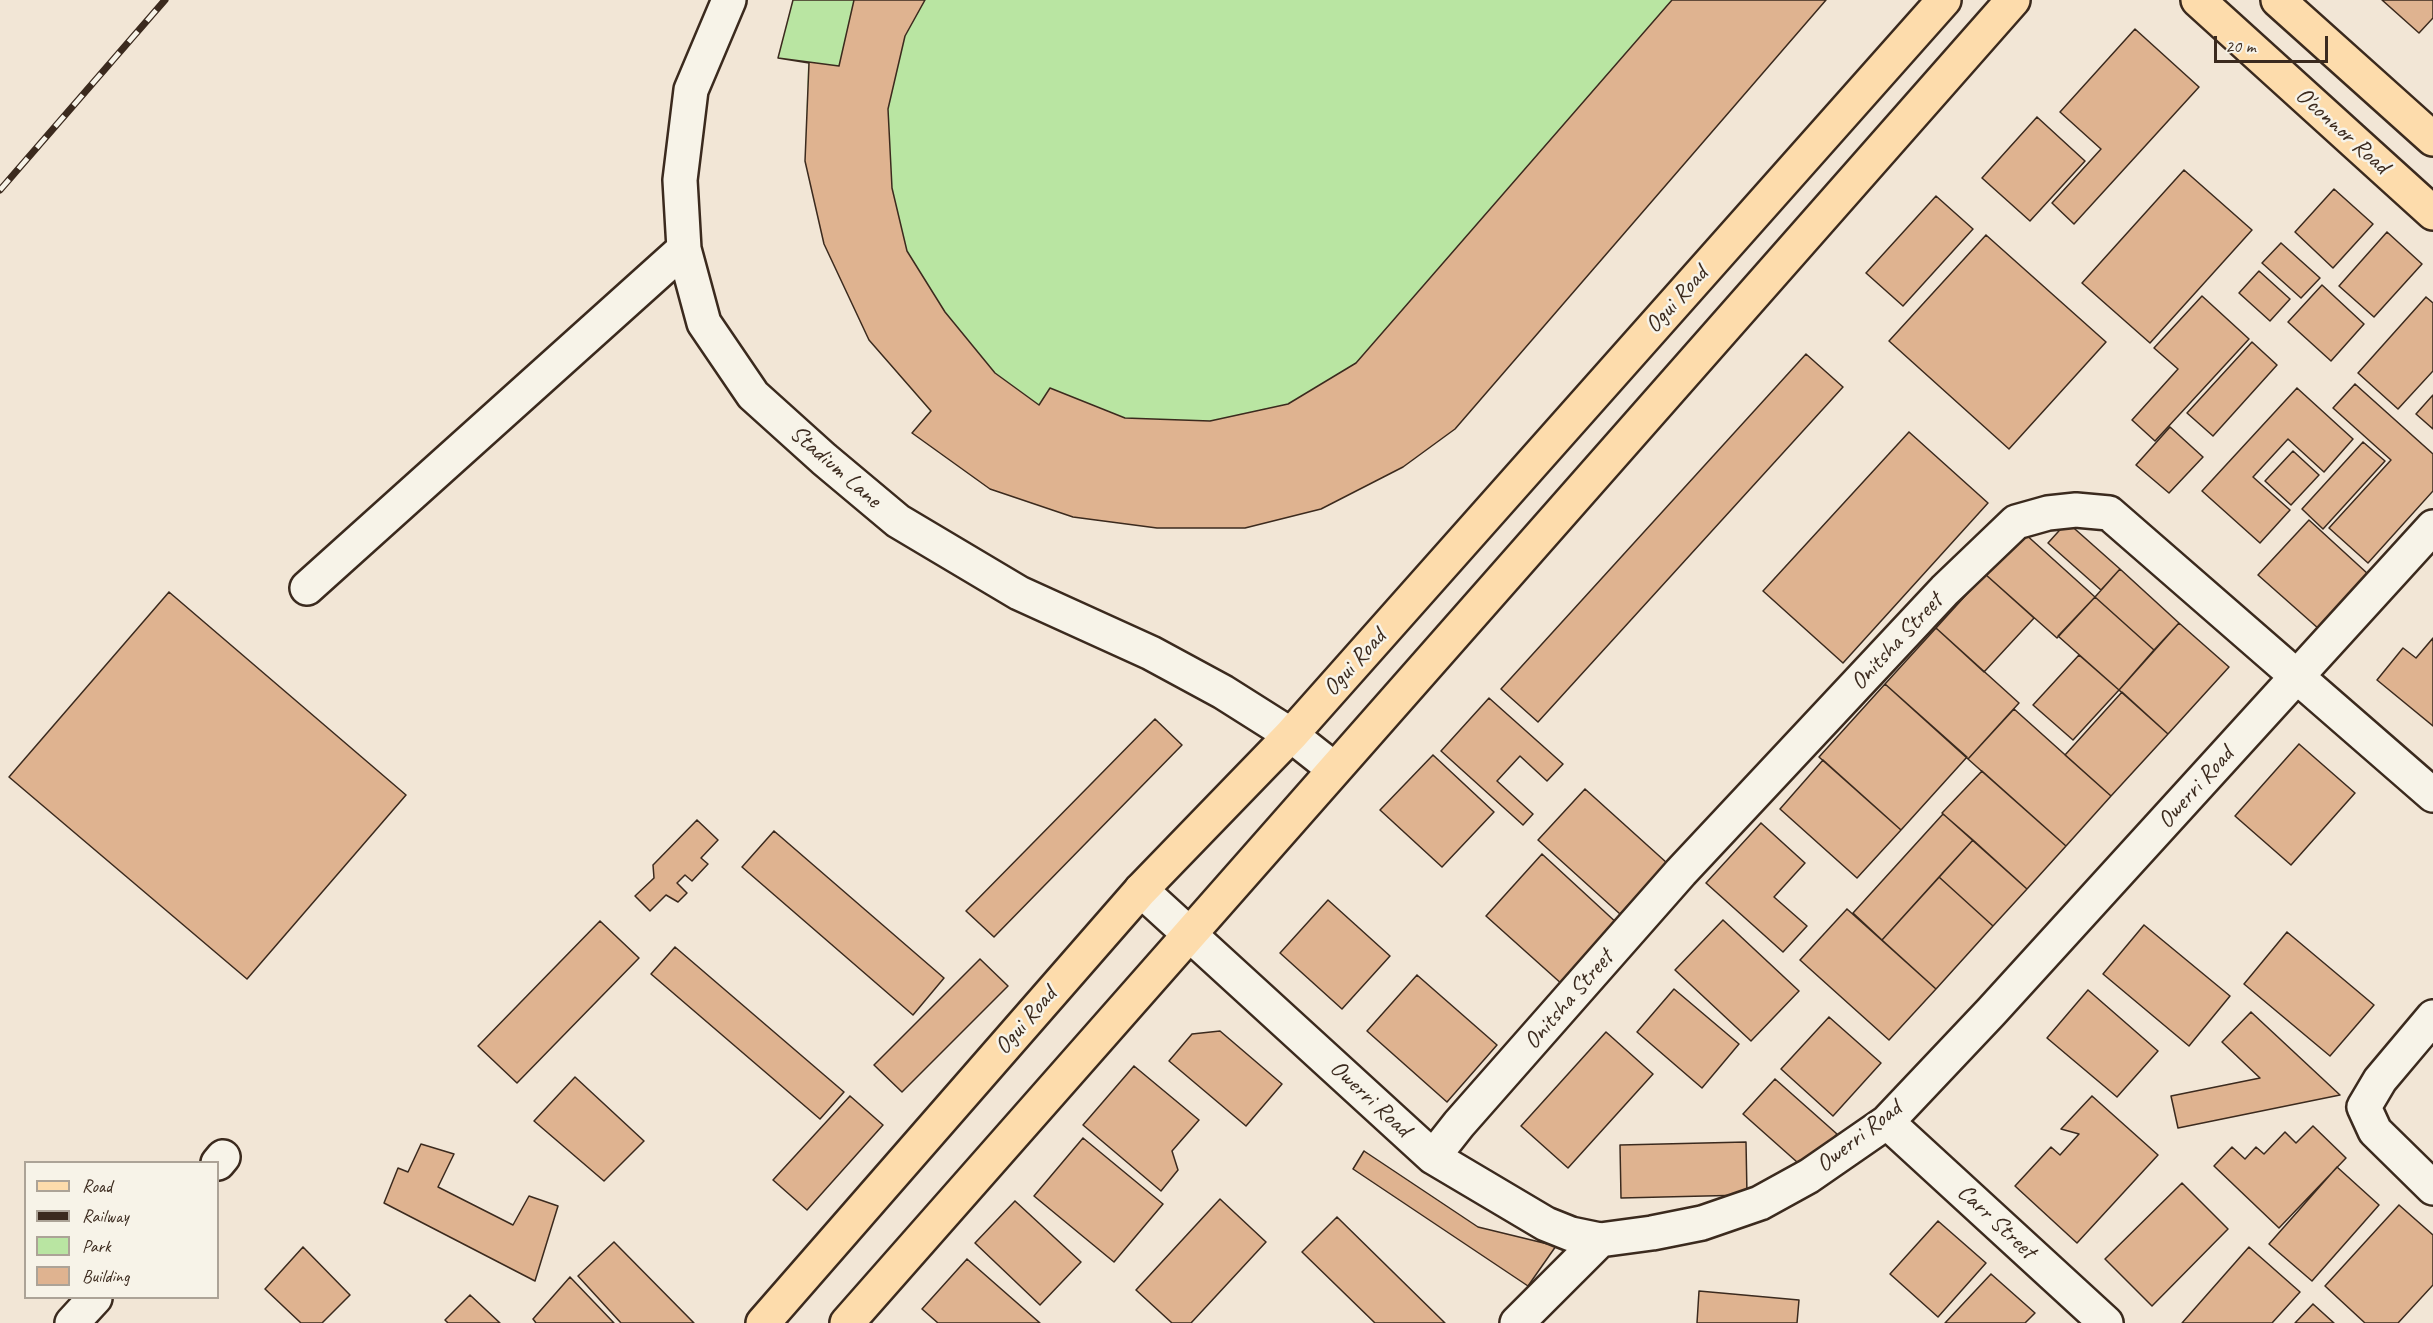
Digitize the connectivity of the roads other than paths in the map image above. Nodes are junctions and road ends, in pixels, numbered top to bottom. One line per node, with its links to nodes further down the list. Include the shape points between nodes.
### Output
1 (729, 0): 8 (street, Stadium Lane, via 691,90 680,180)
2 (1944, 0): 12 (main road, Ogui Road)
3 (2013, 0): 13 (main road)
4 (2198, 0): 7 (main road, O'connor Road)
5 (2278, 0): 6 (main road)
6 (2433, 139)
7 (2433, 213)
8 (684, 249): 10 (street); 12 (street, Stadium Lane, via 704,323 753,395 898,521 1019,593 1151,653)
9 (2433, 527): 11 (street, Owerri Road)
10 (307, 588)
11 (2298, 675): 14 (street, Onitsha Street); 18 (street, Owerri Road); 19 (street, Onitsha Street, via 2109,513 2076,510 2016,522 1945,590 1681,872)
12 (1291, 735): 13 (street, Stadium Lane); 15 (main road, Ogui Road)
13 (1334, 769): 16 (main road)
14 (2433, 795)
15 (1141, 890): 16 (street, Owerri Road); 24 (main road, Ogui Road)
16 (1188, 935): 19 (street, Owerri Road, via 1230,969); 25 (main road)
17 (2433, 1017): 20 (street, via 2379,1080 2364,1107 2375,1131)
18 (1887, 1122): 21 (street, Owerri Road, via 1809,1176 1760,1203 1701,1223); 27 (street, Carr Street)
19 (1433, 1157): 21 (street, Owerri Road, via 1546,1224)
20 (2433, 1188)
21 (1600, 1240): 26 (street)
22 (94, 1299): 23 (street)
23 (72, 1323)
24 (763, 1323)
25 (847, 1323)
26 (1517, 1323)
27 (2106, 1323)

